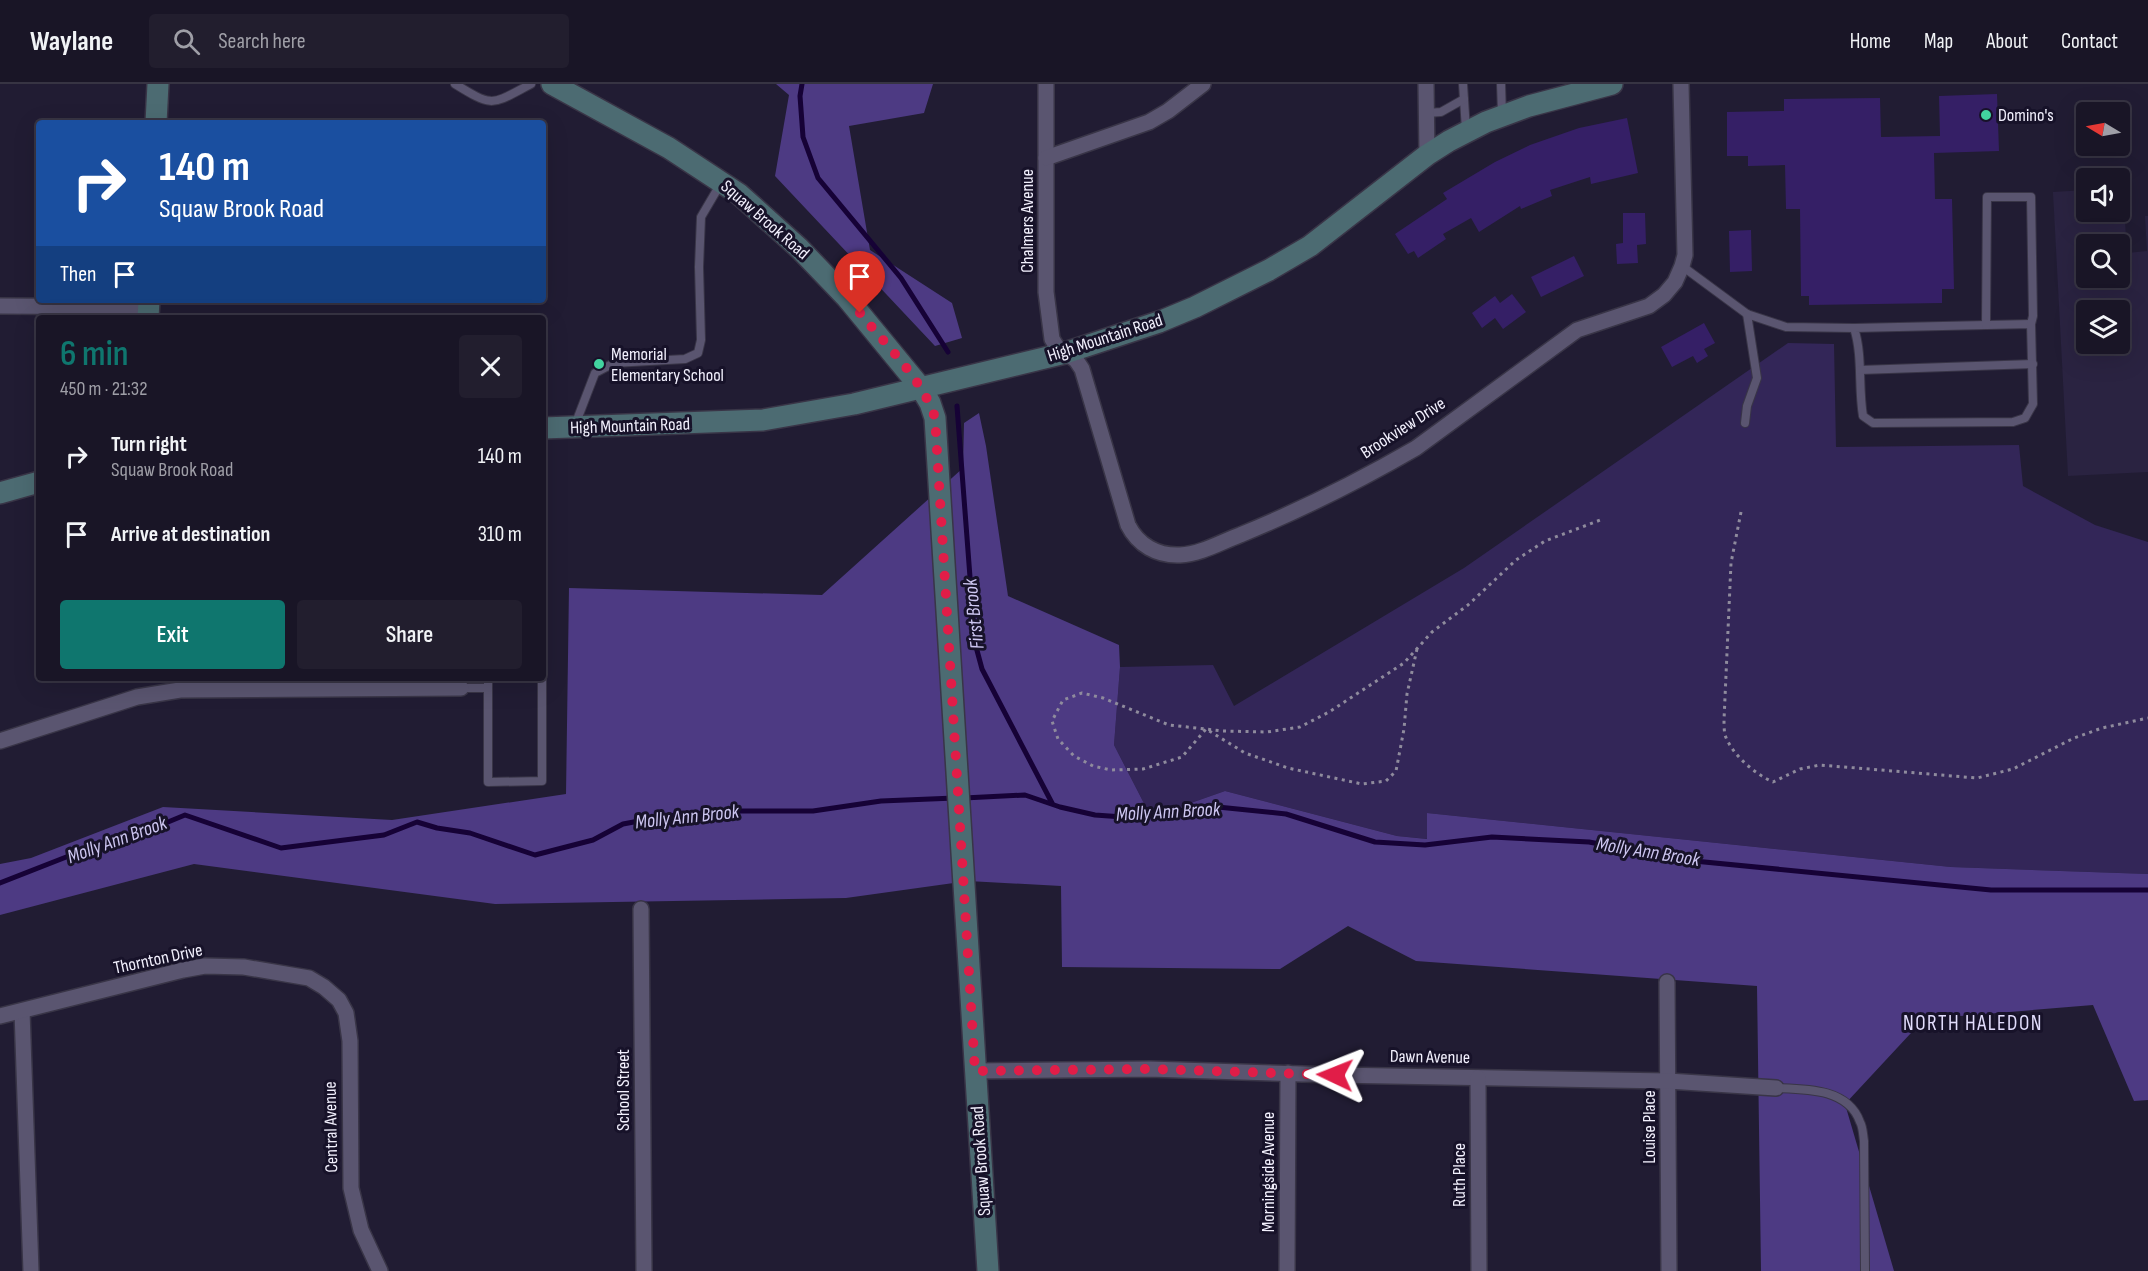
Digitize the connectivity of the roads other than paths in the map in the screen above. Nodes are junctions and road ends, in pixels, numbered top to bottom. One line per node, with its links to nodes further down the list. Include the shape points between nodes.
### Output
1 (158, 84): 15 (street)
2 (455, 84): 3 (lane, via 482,101 497,102)
3 (531, 84)
4 (1046, 84): 18 (street, Chalmers Avenue)
5 (1203, 84): 18 (street, via 1149,122)
6 (1426, 84): 13 (street)
7 (1463, 84): 12 (lane)
8 (1501, 84): 14 (lane)
9 (1612, 84): 14 (street, High Mountain Road)
10 (1681, 84): 20 (street, Brookview Drive)
11 (559, 86): 19 (street, Squaw Brook Road)
12 (1464, 99): 13 (lane, via 1442,112); 16 (lane)
13 (1427, 113): 17 (street)
14 (1502, 115): 16 (street, High Mountain Road)
15 (156, 120)
16 (1466, 132): 17 (street, High Mountain Road)
17 (1427, 155): 27 (street, High Mountain Road, via 1310,246 1269,270 1159,322)
18 (1046, 158): 27 (street, Chalmers Avenue, via 1046,292 1052,339)
19 (722, 181): 30 (street, Squaw Brook Road, via 799,248 847,298); 32 (lane, via 701,218 698,353 685,359 614,363 594,373)
20 (1683, 266): 23 (lane); 27 (street, Brookview Drive, via 1664,295 1649,306 1577,330 1416,448 1289,515 1182,555 1155,551 1133,536 1082,369)
21 (0, 306): 22 (street)
22 (149, 308)
23 (1747, 314): 26 (lane, via 1786,327); 31 (lane, via 1757,378)
24 (2031, 324): 25 (lane); 25 (lane, via 2031,197 1987,196); 28 (lane)
25 (1986, 325): 26 (lane)
26 (1854, 328): 29 (lane)
27 (1065, 352): 30 (street, High Mountain Road)
28 (2033, 364): 29 (lane); 29 (lane, via 2033,404 2025,417 2013,422 1873,423 1863,416)
29 (1860, 370)
30 (921, 388): 32 (street, High Mountain Road, via 763,420); 47 (street, Squaw Brook Road, via 935,418)
31 (1745, 423)
32 (574, 427): 33 (street, High Mountain Road)
33 (546, 428)
34 (36, 483): 35 (street)
35 (0, 493)
36 (488, 681): 40 (lane)
37 (542, 681): 40 (lane, via 542,781 488,782)
38 (320, 683): 39 (street); 41 (street, via 159,692)
39 (461, 688): 40 (lane)
40 (488, 688)
41 (0, 741)
42 (641, 909): 54 (street, School Street)
43 (1667, 982): 50 (street, Louise Place)
44 (324, 987): 45 (street, Thornton Drive, via 309,978 244,967 205,966); 53 (street, Central Avenue, via 339,1000 346,1013 350,1041 351,1188 361,1230)
45 (22, 1011): 46 (street, Thornton Drive); 52 (street)
46 (0, 1017)
47 (975, 1071): 48 (street, Dawn Avenue, via 1149,1069); 55 (street, Squaw Brook Road)
48 (1288, 1073): 49 (street, Dawn Avenue); 56 (street, Morningside Avenue)
49 (1478, 1078): 50 (street, Dawn Avenue); 57 (street, Ruth Place)
50 (1668, 1081): 51 (street, Dawn Avenue); 58 (street, Louise Place)
51 (1776, 1088): 59 (lane, via 1811,1089 1836,1095 1860,1122)
52 (31, 1271)
53 (380, 1271)
54 (644, 1271)
55 (988, 1271)
56 (1287, 1271)
57 (1479, 1271)
58 (1669, 1271)
59 (1865, 1271)

